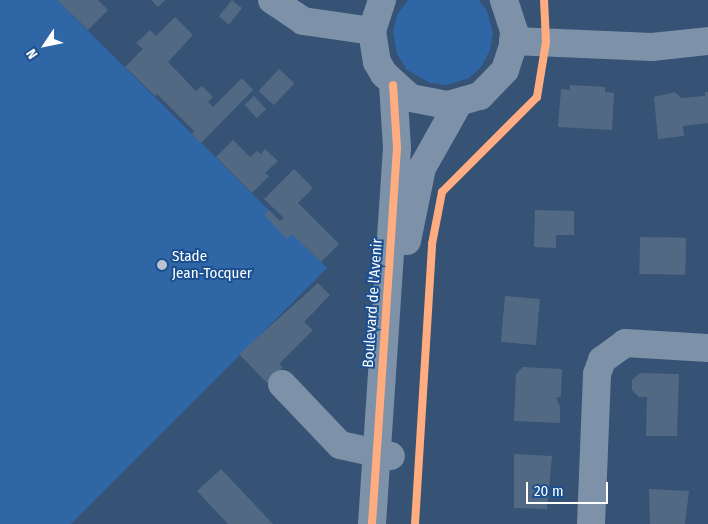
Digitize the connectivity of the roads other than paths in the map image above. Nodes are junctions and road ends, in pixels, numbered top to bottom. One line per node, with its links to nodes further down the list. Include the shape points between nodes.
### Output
1 (272, 0): 4 (street, via 303,21)
2 (382, 0): 4 (street)
3 (504, 0): 5 (street, via 511,15)
4 (372, 31): 7 (street, via 377,62)
5 (513, 41): 6 (street, via 652,47); 8 (street, via 510,57 497,81 480,96)
6 (708, 41)
7 (393, 85): 8 (street, via 425,103); 11 (street, Boulevard de l'Avenir, via 397,148)
8 (458, 104): 11 (street, Boulevard de l'Avenir, via 432,148 414,199 404,261)
9 (708, 348): 14 (street, via 625,343 602,360 597,374)
10 (282, 384): 11 (street, via 340,446)
11 (384, 455): 12 (street, Boulevard de l'Avenir); 13 (street, Boulevard de l'Avenir)
12 (372, 524)
13 (388, 524)
14 (591, 524)

